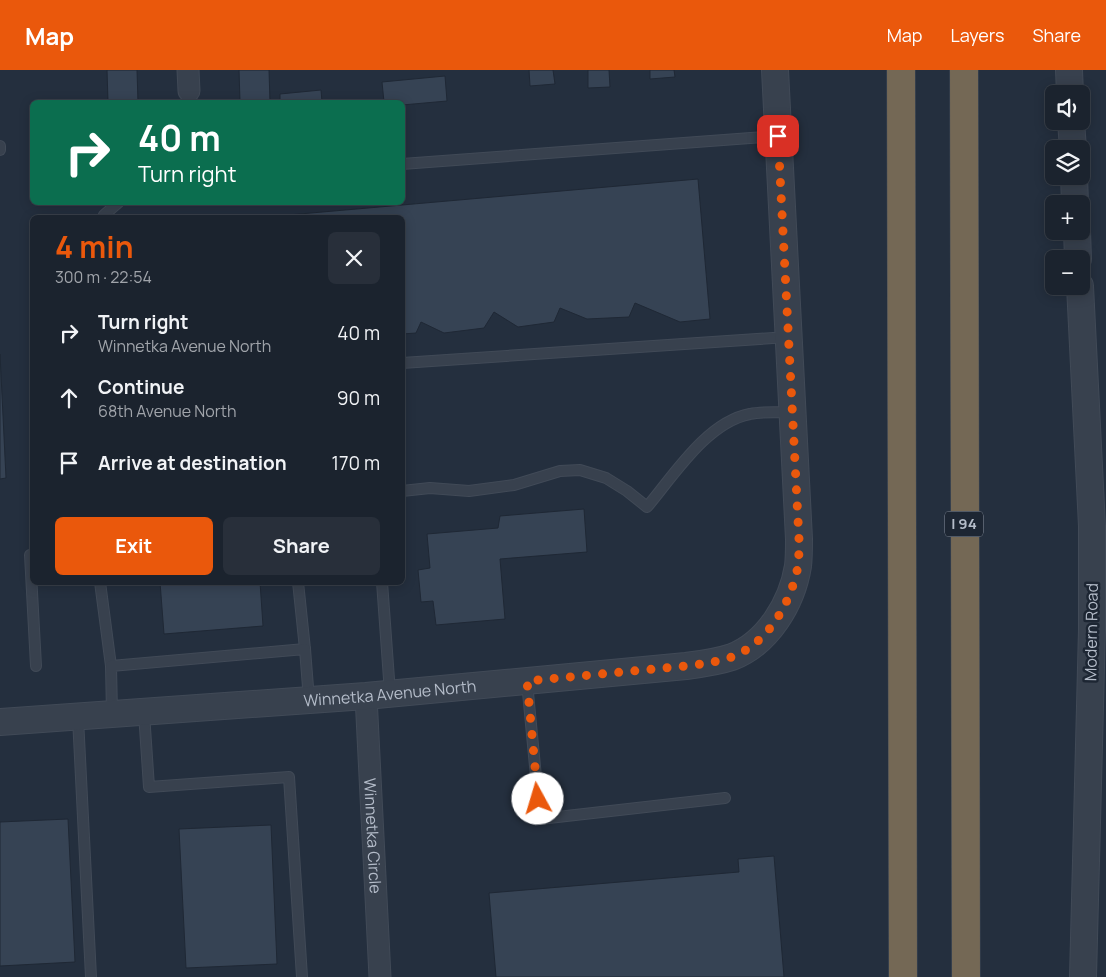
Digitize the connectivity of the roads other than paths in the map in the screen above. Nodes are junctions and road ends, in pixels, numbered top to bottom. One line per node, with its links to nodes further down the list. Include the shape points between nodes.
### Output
1 (775, 70): 6 (street, Winnetka Avenue North)
2 (901, 70): 36 (highway)
3 (964, 70): 37 (highway, I 94)
4 (1069, 70): 5 (street)
5 (1070, 85)
6 (778, 136): 9 (lane); 13 (street, Winnetka Avenue North)
7 (0, 146): 8 (lane)
8 (0, 150)
9 (405, 164)
10 (116, 205): 11 (lane)
11 (104, 215)
12 (1080, 295): 21 (street, Modern Road)
13 (788, 337): 14 (lane); 15 (street, Winnetka Avenue North)
14 (405, 363)
15 (792, 412): 16 (lane, via 751,414 732,419 701,442 646,507 606,478 580,470 469,491); 25 (street, Winnetka Avenue North, via 798,565 790,594 769,629 733,656 709,663)
16 (405, 490)
17 (32, 585): 23 (lane)
18 (100, 585): 24 (lane)
19 (298, 585): 22 (lane)
20 (382, 585): 26 (lane)
21 (1099, 628): 38 (street, Modern Road)
22 (305, 649): 24 (lane); 27 (lane)
23 (36, 666)
24 (111, 666): 29 (lane)
25 (527, 681): 26 (street, Winnetka Avenue North); 32 (lane, via 540,819)
26 (378, 695): 27 (street, Winnetka Avenue North); 35 (street, Winnetka Circle)
27 (309, 700): 28 (street, Winnetka Avenue North)
28 (144, 712): 29 (street, Winnetka Avenue North); 34 (lane, via 149,787 289,777)
29 (112, 714): 30 (street, Winnetka Avenue North)
30 (78, 716): 31 (street, Winnetka Avenue North); 33 (lane)
31 (0, 722)
32 (725, 798)
33 (91, 977)
34 (302, 977)
35 (380, 977)
36 (903, 977)
37 (966, 977)
38 (1083, 977)

